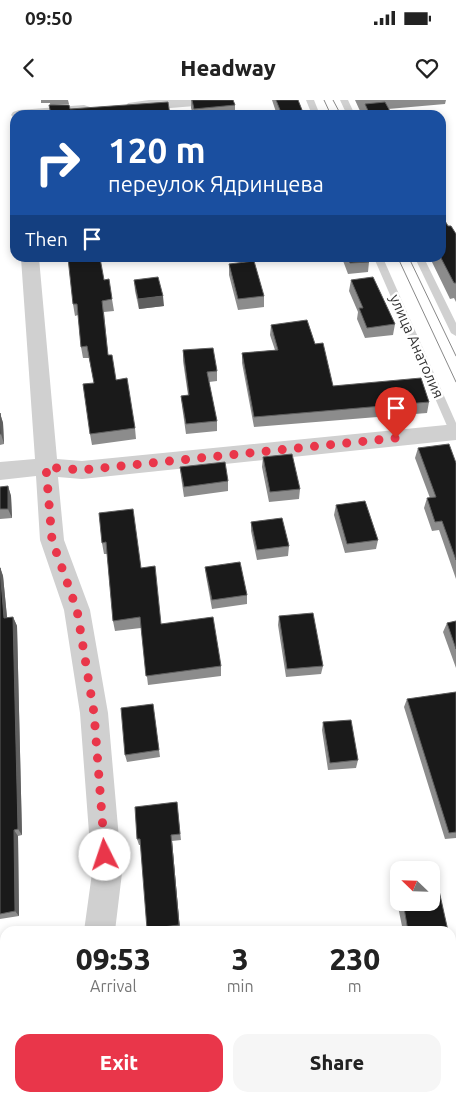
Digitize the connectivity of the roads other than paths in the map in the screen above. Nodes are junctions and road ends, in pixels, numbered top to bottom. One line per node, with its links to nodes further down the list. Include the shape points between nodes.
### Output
1 (207, 100): 2 (street)
2 (118, 107)
3 (98, 109): 4 (street)
4 (84, 110)
5 (30, 262): 10 (street)
6 (380, 262): 9 (lane, улица Анатолия)
7 (422, 262): 8 (lane)
8 (456, 334)
9 (456, 433): 10 (street, via 82,470)
10 (46, 467): 11 (street); 12 (street, via 52,540 77,610 94,713 107,873)
11 (0, 471)
12 (101, 926)

